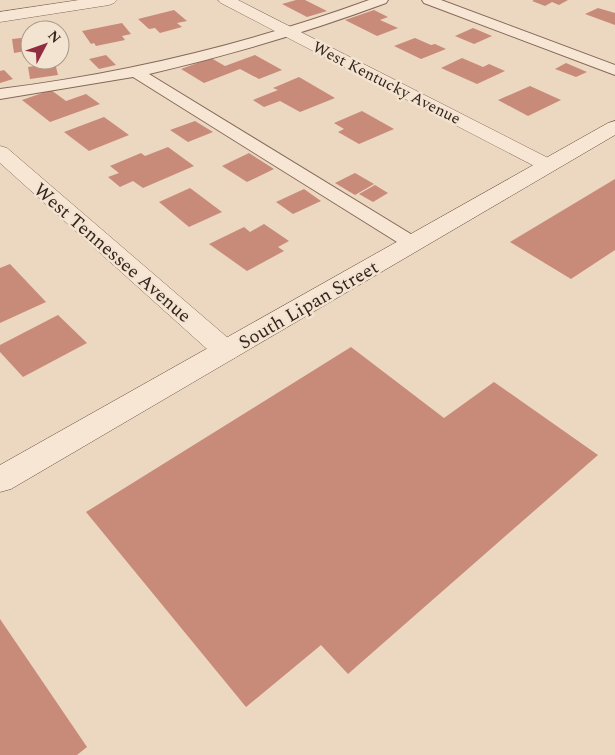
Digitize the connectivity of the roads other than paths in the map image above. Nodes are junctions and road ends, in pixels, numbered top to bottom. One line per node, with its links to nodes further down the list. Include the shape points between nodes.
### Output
1 (110, 0): 5 (street)
2 (226, 0): 6 (street, West Kentucky Avenue)
3 (381, 0): 6 (lane)
4 (429, 0): 7 (lane)
5 (0, 17)
6 (291, 33): 8 (lane); 12 (street, West Kentucky Avenue)
7 (615, 70)
8 (134, 71): 9 (lane); 13 (lane)
9 (0, 94)
10 (615, 127): 12 (street, South Lipan Street)
11 (0, 152): 14 (street, West Tennessee Avenue)
12 (547, 165): 13 (street, South Lipan Street)
13 (412, 243): 14 (street, South Lipan Street)
14 (226, 351): 15 (street, South Lipan Street)
15 (0, 480)

